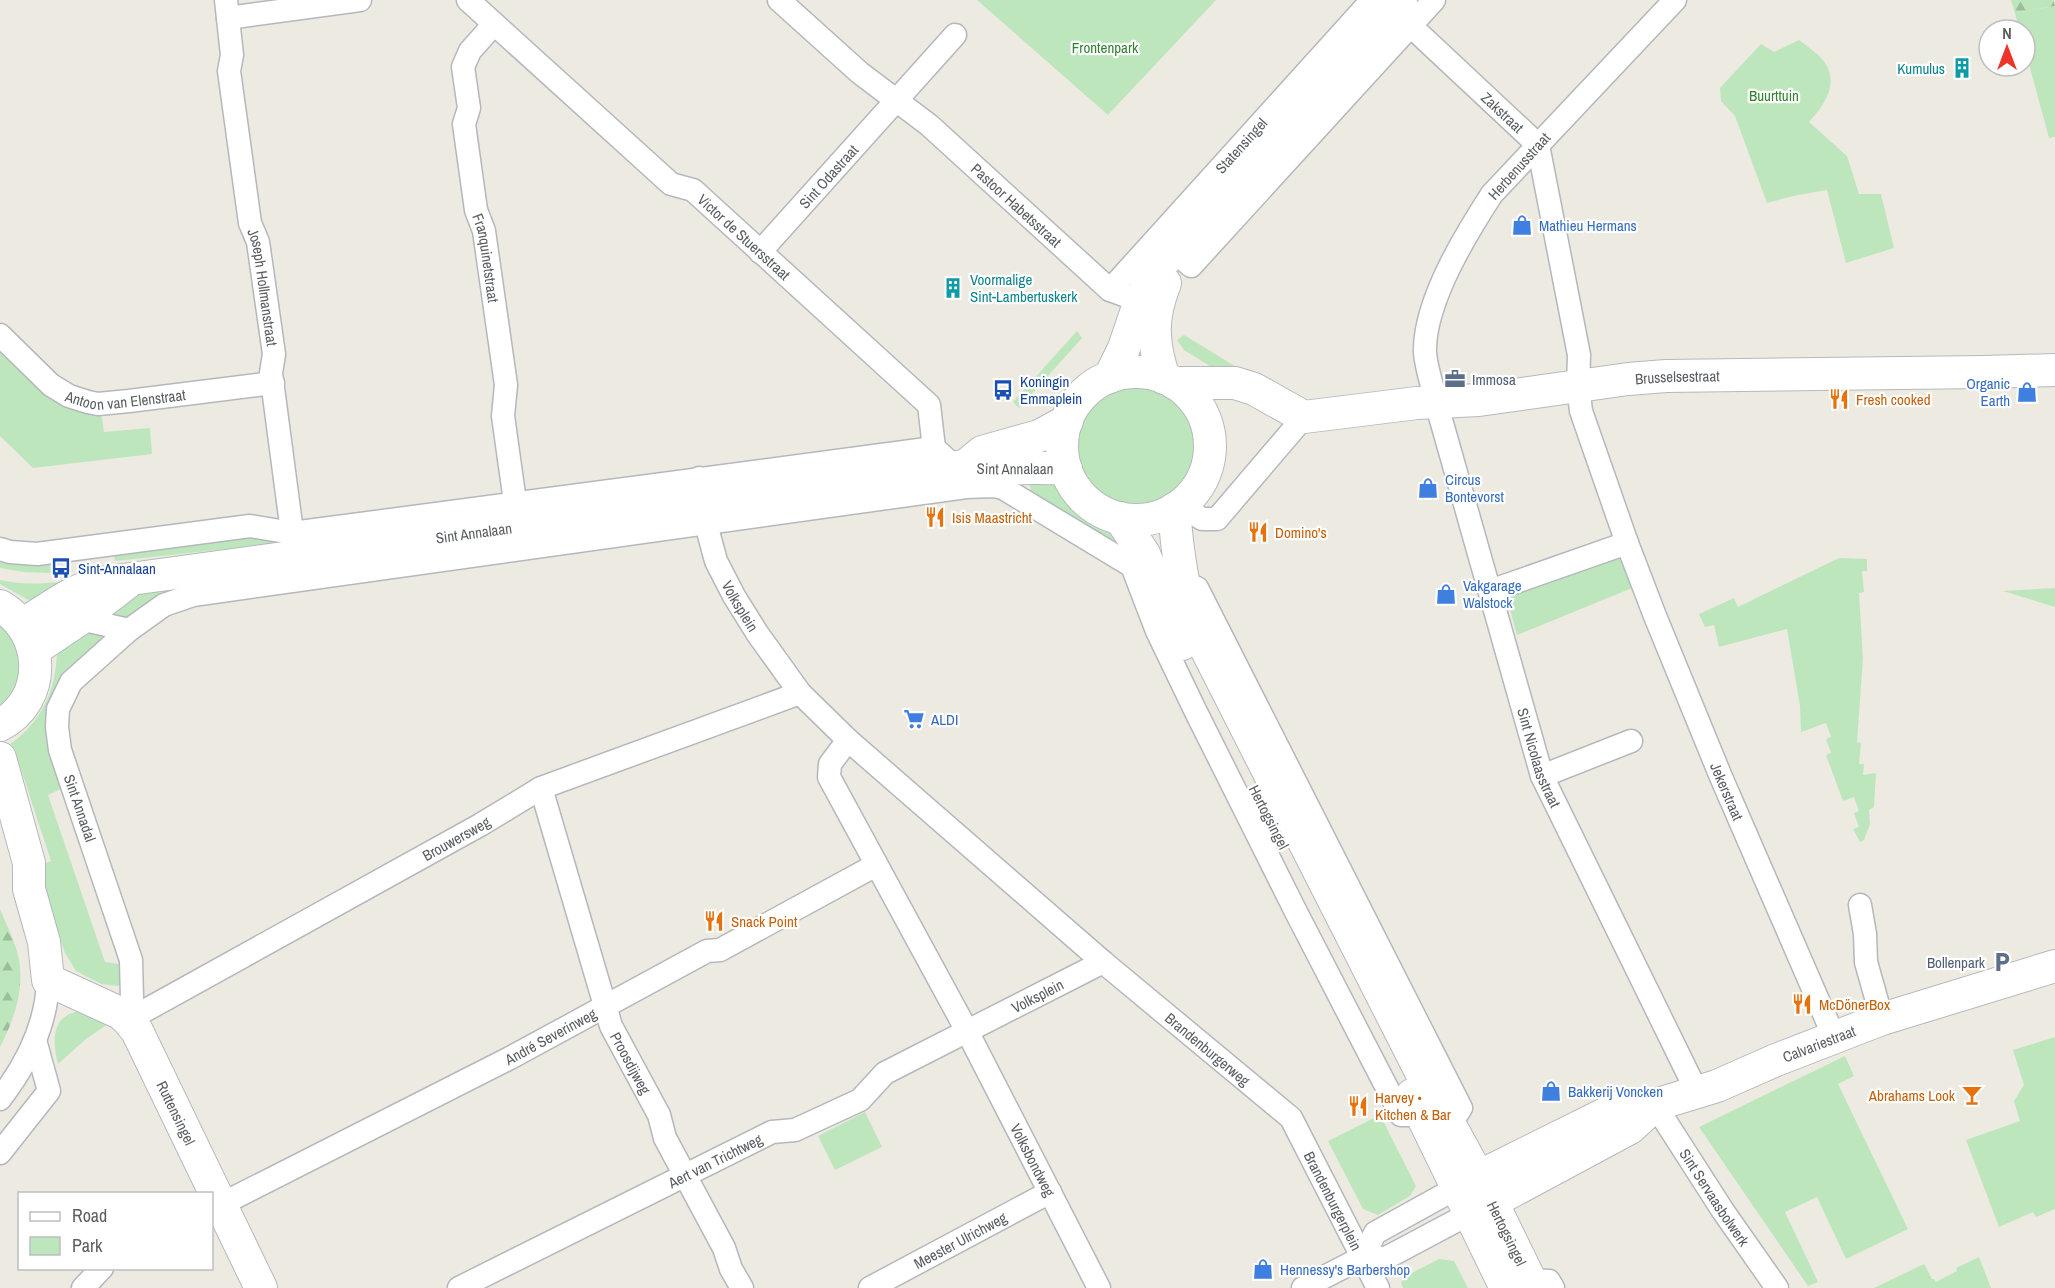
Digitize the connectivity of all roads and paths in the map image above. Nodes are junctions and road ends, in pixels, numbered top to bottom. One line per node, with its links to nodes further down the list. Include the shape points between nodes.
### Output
1 (360, 0): 7 (street)
2 (468, 0): 8 (street, Victor de Stuersstraat)
3 (778, 0): 10 (street, Pastoor Habetsstraat)
4 (1434, 0): 6 (street, Statensingel)
5 (1676, 0): 11 (street, Herbenusstraat)
6 (1392, 7): 11 (street, Zakstraat); 12 (main road, Statensingel); 14 (street, Statensingel)
7 (227, 9): 20 (street, Joseph Hollmanstraat, via 232,55 229,70 250,223 258,242 274,354)
8 (494, 24): 13 (street, Victor de Stuersstraat, via 671,184 693,190); 30 (street, Franquinetstraat, via 465,58 469,108 464,124 506,385 503,416)
9 (955, 35): 10 (street)
10 (896, 101): 13 (street, Sint Odastraat); 14 (street, Pastoor Habetsstraat, via 929,125)
11 (1538, 146): 21 (street, via 1580,355); 22 (street, Herbenusstraat, via 1492,194 1446,273 1425,341)
12 (1173, 250): 15 (main road, Statensingel, via 1153,273); 19 (main road, via 1155,314 1155,344)
13 (760, 252): 25 (street, Victor de Stuersstraat, via 929,405)
14 (1110, 290): 15 (street, Pastoor Habetsstraat)
15 (1140, 301): 18 (main road, Statensingel)
16 (0, 336): 20 (street, Antoon van Elenstraat, via 51,385 88,402 121,402)
17 (2055, 370): 21 (main road, Brusselsestraat, via 1666,376)
18 (1110, 377): 19 (main road, via 1138,372); 24 (main road, via 1087,391)
19 (1169, 380): 23 (main road, via 1235,383); 28 (main road, via 1185,390 1199,408 1210,439 1205,472 1194,492)
20 (273, 383): 32 (street, Joseph Hollmanstraat)
21 (1578, 386): 22 (main road, Brusselsestraat); 31 (street, Jekerstraat, via 1581,411)
22 (1436, 402): 23 (main road, Brusselsestraat); 36 (street, Sint Nicolaasstraat)
23 (1304, 417): 28 (street, via 1217,519 1202,519)
24 (1067, 420): 25 (main road, Sint Annalaan, via 1039,436 982,452); 26 (main road, via 1062,444)
25 (946, 469): 26 (main road, Sint Annalaan); 27 (main road, Sint Annalaan); 35 (street, Sint Annalaan, via 985,486 1003,488 1127,561)
26 (1066, 469): 29 (main road, via 1087,500)
27 (703, 501): 30 (main road, Sint Annalaan); 40 (street, Volksplein, via 713,552 734,596)
28 (1177, 507): 29 (main road, via 1156,517); 35 (main road, Hertogsingel, via 1178,549)
29 (1120, 518): 35 (main road, Hertogsingel)
30 (519, 527): 32 (main road, Sint Annalaan); 39 (street, Sint Annalaan, via 193,595 164,605)
31 (1627, 543): 36 (street); 58 (street, Jekerstraat, via 1721,777)
32 (293, 544): 33 (street, Sint Annalaan, via 250,526 54,552 22,554); 34 (main road, Sint Annalaan)
33 (0, 549)
34 (131, 580): 37 (main road, Sint Annalaan); 38 (main road, via 86,588)
35 (1162, 589): 68 (main road, Hertogsingel, via 1187,654 1421,1115); 68 (main road, Hertogsingel, via 1192,618 1450,1125)
36 (1490, 591): 45 (street, Sint Nicolaasstraat)
37 (80, 619): 38 (main road, Sint Annalaan); 39 (street)
38 (19, 627): 41 (main road, via 36,670 32,690 17,712)
39 (133, 628): 56 (street, Sint Annadal, via 71,682 60,703 57,727 66,771 131,960)
40 (800, 693): 42 (street, Volksplein); 46 (street, Brouwersweg)
41 (0, 725)
42 (848, 740): 48 (street, via 830,764 829,777); 51 (street, Volksplein)
43 (1631, 741): 45 (street)
44 (0, 758): 49 (main road, via 29,863)
45 (1542, 776): 60 (street, Sint Nicolaasstraat)
46 (541, 788): 54 (street, Proosdijweg); 56 (street, Brouwersweg)
47 (0, 844): 49 (main road, via 12,869)
48 (876, 865): 54 (street, André Severinweg); 57 (street)
49 (29, 889): 53 (main road, via 44,942)
50 (1860, 905): 55 (street, via 1866,962)
51 (1103, 962): 57 (street, Volksplein); 63 (street, Brandenburgerweg, via 1291,1118)
52 (2055, 966): 55 (main road, Calvariestraat)
53 (48, 980): 56 (main road, Ruttensingel); 59 (street, via 44,1015)
54 (604, 1008): 65 (street, Proosdijweg); 69 (street, André Severinweg)
55 (1882, 1019): 58 (main road, Calvariestraat)
56 (128, 1020): 66 (main road, Ruttensingel, via 143,1042)
57 (966, 1031): 65 (street, Aert van Trichtweg, via 885,1073 860,1100 795,1130 772,1132); 67 (street, Volksbondweg)
58 (1834, 1037): 60 (main road, Calvariestraat)
59 (35, 1040): 61 (street); 64 (street, via 48,1091)
60 (1697, 1092): 62 (main road, Calvariestraat)
61 (0, 1098)
62 (1654, 1105): 68 (main road, Calvariestraat, via 1630,1128); 81 (street, Sint Servaasbolwerk)
63 (1305, 1143): 70 (street, Brandenburgerplein)
64 (0, 1153)
65 (685, 1175): 75 (street, Aert van Trichtweg); 76 (street, Proosdijweg)
66 (209, 1192)
67 (1050, 1192): 77 (street, Meester Ulrichweg); 78 (street, Volksbondweg)
68 (1474, 1195): 70 (street, Brandenburgerplein, via 1375,1233); 72 (main road, Hertogsingel)
69 (216, 1207): 74 (main road, Ruttensingel)
70 (1363, 1257): 79 (street); 80 (street, Brandenburgerplein)
71 (101, 1270): 73 (street)
72 (1531, 1286)
73 (83, 1288)
74 (261, 1288)
75 (459, 1288)
76 (742, 1288)
77 (870, 1288)
78 (1099, 1288)
79 (1303, 1288)
80 (1378, 1288)
81 (1777, 1288)

